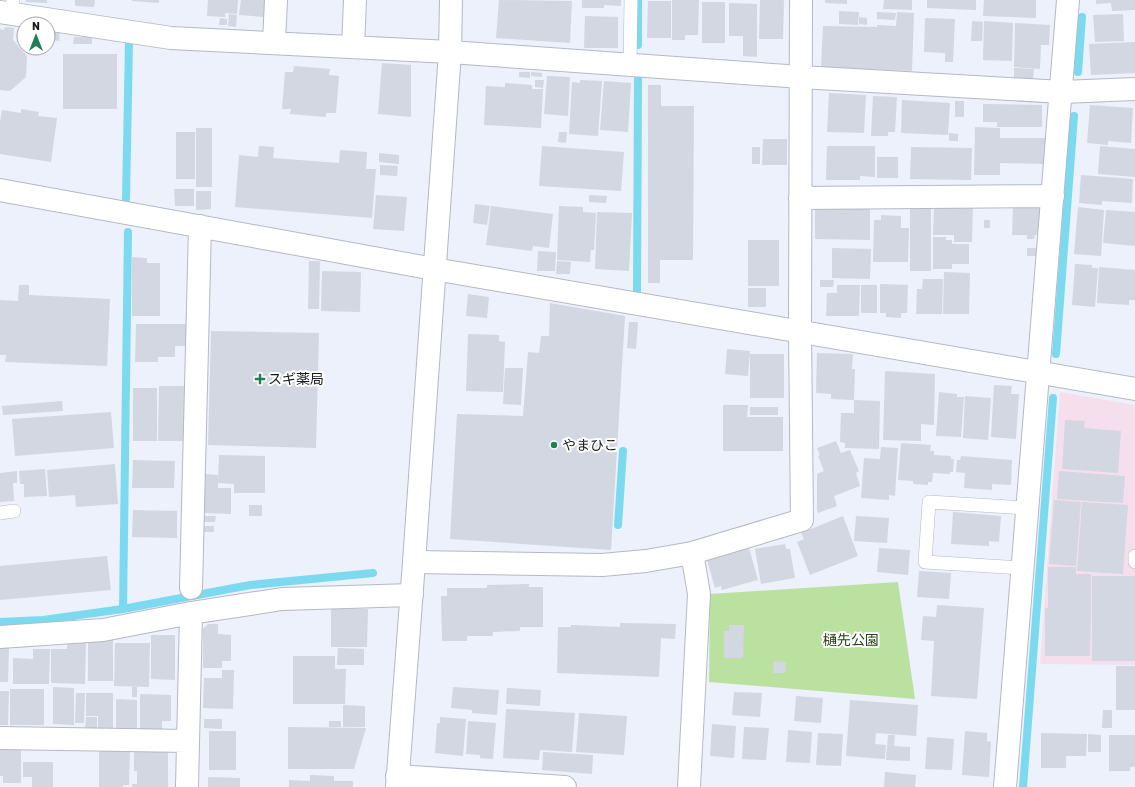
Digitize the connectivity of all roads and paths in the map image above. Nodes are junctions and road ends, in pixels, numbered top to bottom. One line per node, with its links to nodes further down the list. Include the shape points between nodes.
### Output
1 (276, 0): 8 (street)
2 (355, 0): 9 (street)
3 (451, 0): 10 (street)
4 (631, 0): 11 (lane)
5 (801, 0): 12 (street)
6 (1068, 0): 14 (street)
7 (8, 9): 8 (street, via 171,38)
8 (274, 43): 9 (street)
9 (353, 47): 10 (street)
10 (450, 52): 11 (street); 19 (street)
11 (630, 65): 12 (street)
12 (801, 77): 14 (street); 17 (street)
13 (1135, 89): 14 (street)
14 (1062, 92): 16 (street)
15 (0, 190): 18 (street)
16 (1053, 196): 17 (street); 21 (street)
17 (800, 198): 20 (street)
18 (200, 226): 19 (street); 31 (street)
19 (434, 269): 20 (street); 28 (street)
20 (800, 331): 21 (street); 26 (street, via 802,520)
21 (1038, 372): 22 (street); 23 (street)
22 (1135, 389)
23 (1027, 508): 30 (street); 30 (lane, via 929,502 925,562)
24 (14, 512): 25 (lane)
25 (0, 513)
26 (692, 553): 28 (street, via 602,565); 40 (street, via 699,594)
27 (1135, 556): 29 (lane)
28 (414, 562): 32 (street)
29 (1135, 562)
30 (1022, 568): 41 (street)
31 (191, 588)
32 (412, 594): 33 (street, via 282,599); 37 (street)
33 (191, 614): 34 (street, via 103,630); 36 (street)
34 (0, 637)
35 (0, 738): 36 (street)
36 (188, 741): 38 (street)
37 (397, 782): 39 (street)
38 (187, 787)
39 (565, 787)
40 (689, 787)
41 (1005, 787)

